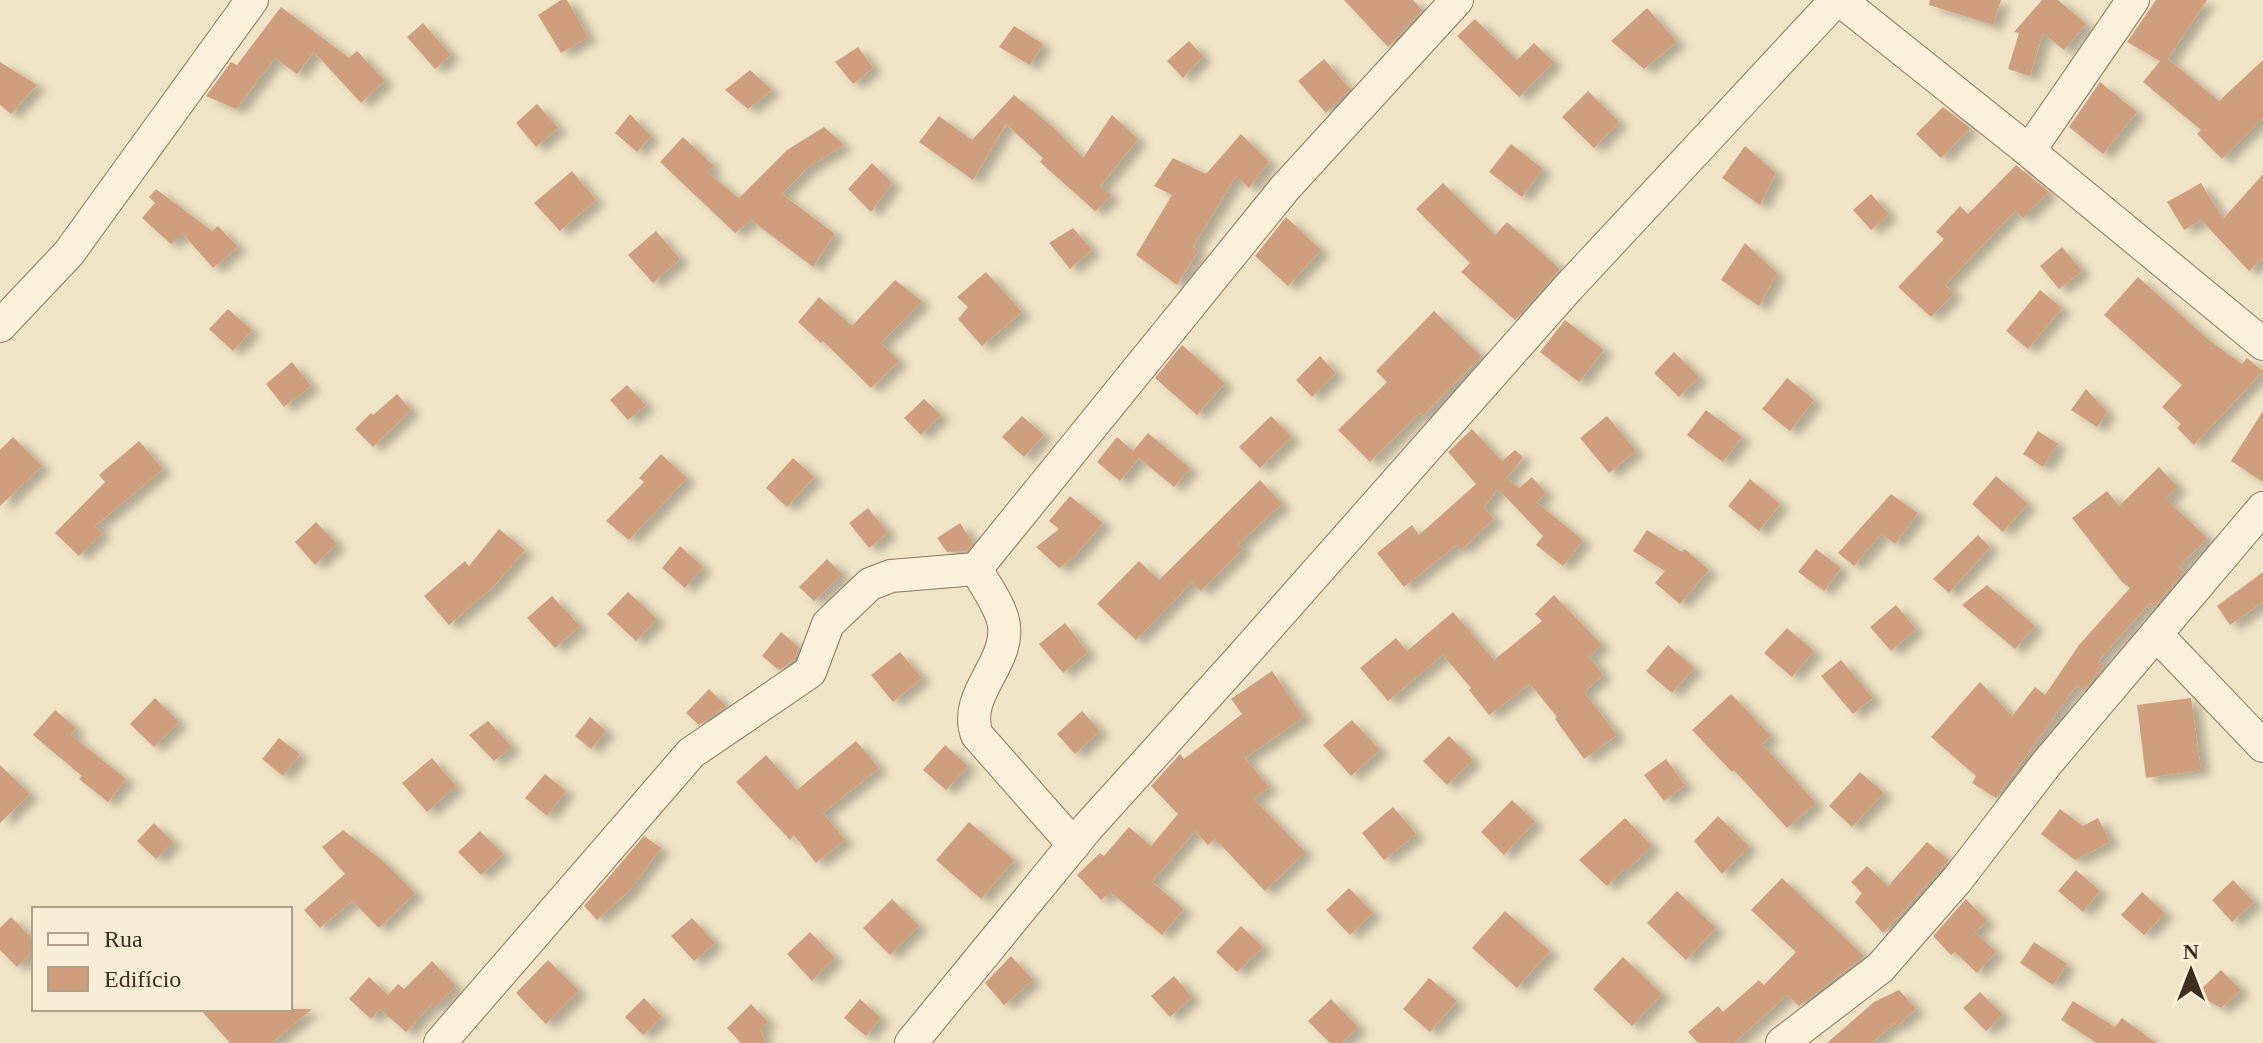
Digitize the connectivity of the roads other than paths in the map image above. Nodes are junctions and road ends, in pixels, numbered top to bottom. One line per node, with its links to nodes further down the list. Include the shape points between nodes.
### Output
1 (252, 0): 6 (street, via 69,253)
2 (1457, 0): 9 (street, via 1285,188)
3 (1838, 0): 5 (street); 12 (street, via 1567,289)
4 (2133, 0): 5 (street)
5 (2029, 151): 7 (street)
6 (0, 326)
7 (2263, 344)
8 (2263, 508): 10 (street)
9 (976, 569): 12 (street, via 1003,620 1004,636 973,710 977,735); 13 (street, via 891,576 870,584 828,624 810,672 691,753)
10 (2157, 635): 11 (street); 15 (street, via 1880,968)
11 (2263, 746)
12 (1074, 845): 14 (street)
13 (440, 1043)
14 (911, 1043)
15 (1782, 1043)

